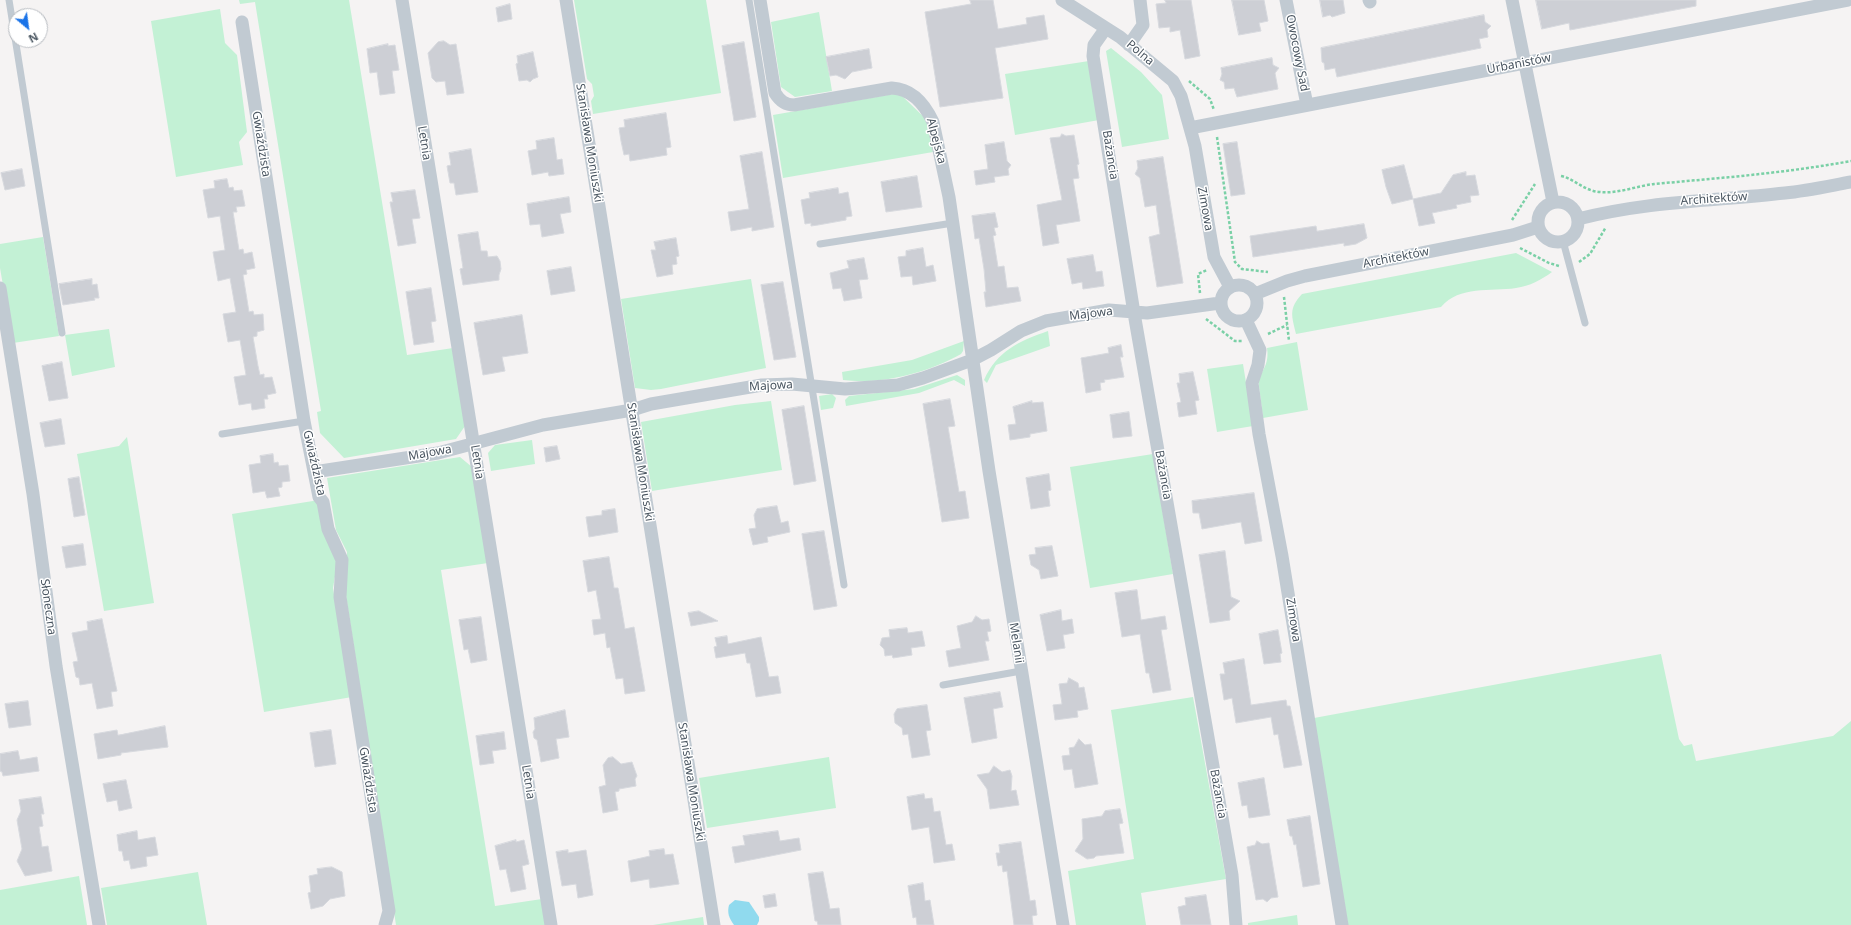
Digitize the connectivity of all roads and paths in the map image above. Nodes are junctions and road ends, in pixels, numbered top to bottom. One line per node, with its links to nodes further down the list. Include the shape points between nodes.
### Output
1 (9, 0): 46 (lane)
2 (402, 0): 55 (street, Letnia)
3 (566, 0): 52 (street, Stanisława Moniuszki)
4 (749, 0): 51 (lane)
5 (760, 0): 25 (street, Alpejska, via 775,93 786,105 892,88 902,88 917,98 933,122)
6 (1062, 0): 12 (street, Polna)
7 (1140, 0): 13 (street, via 1143,26)
8 (1286, 0): 15 (street, Owocowy Sad)
9 (1512, 0): 14 (street)
10 (1848, 0): 14 (street, Urbanistów)
11 (242, 22): 53 (street, Gwiaździsta)
12 (1106, 28): 13 (street, Polna); 41 (street, Bażancia, via 1094,45 1093,56)
13 (1129, 45): 16 (street, Polna, via 1173,81 1181,96)
14 (1524, 63): 15 (street, Urbanistów); 22 (street)
15 (1307, 105): 16 (street, Urbanistów)
16 (1190, 128): 35 (street, Zimowa, via 1214,257)
17 (1218, 132): 34 (path, via 1217,141 1235,262 1242,269)
18 (1851, 161): 19 (path, via 1800,170 1651,184 1602,192 1584,188 1566,177)
19 (1555, 177)
20 (1538, 182): 26 (path, via 1529,191)
21 (1851, 182): 23 (street, Architektów, via 1785,194 1652,204)
22 (1553, 202): 23 (street, via 1568,204 1575,210); 27 (street, via 1539,213)
23 (1578, 219): 28 (street, via 1575,233)
24 (1606, 221): 31 (path, via 1606,229 1594,248)
25 (954, 223): 29 (lane); 50 (street, Alpejska)
26 (1510, 224)
27 (1538, 227): 28 (street, via 1548,239); 38 (street, Architektów, via 1513,235 1305,276)
28 (1563, 242): 44 (lane)
29 (820, 244)
30 (1518, 246): 32 (path, via 1549,263)
31 (1579, 262)
32 (1563, 266)
33 (1210, 269): 39 (path, via 1198,274)
34 (1271, 272)
35 (1230, 287): 38 (street, via 1239,284); 40 (street, via 1224,292)
36 (0, 288): 60 (street, Słoneczna, via 33,494 56,666)
37 (1283, 291): 45 (path)
38 (1255, 294): 43 (street, via 1255,312)
39 (1201, 299)
40 (1220, 303): 41 (street, Majowa); 43 (street, via 1227,317 1236,321)
41 (1134, 313): 50 (street, Majowa, via 1109,310 1046,321 1020,331); 65 (street, Bażancia, via 1232,875)
42 (1204, 314): 48 (path, via 1235,341)
43 (1246, 320): 66 (street, Zimowa, via 1260,350 1252,383 1259,434 1282,556)
44 (1585, 323)
45 (1287, 325): 47 (path); 49 (path)
46 (62, 333)
47 (1262, 336)
48 (1248, 341)
49 (1290, 341)
50 (972, 360): 51 (street, Majowa, via 898,385 844,389); 58 (street, Melanii)
51 (813, 386): 52 (street, Majowa, via 762,385 651,404); 57 (lane)
52 (632, 410): 55 (street, Majowa, via 542,425); 63 (street, Stanisława Moniuszki)
53 (304, 421): 54 (lane); 56 (street, Gwiaździsta)
54 (222, 434)
55 (474, 443): 56 (street, Majowa, via 438,453); 62 (street, Letnia)
56 (314, 472): 61 (street, Gwiaździsta, via 319,496 326,509 328,529 342,560 340,597 389,911)
57 (844, 585)
58 (1021, 671): 59 (lane); 64 (street, Melanii)
59 (943, 685)
60 (99, 925)
61 (385, 925)
62 (551, 925)
63 (714, 925)
64 (1063, 925)
65 (1236, 925)
66 (1342, 925)

